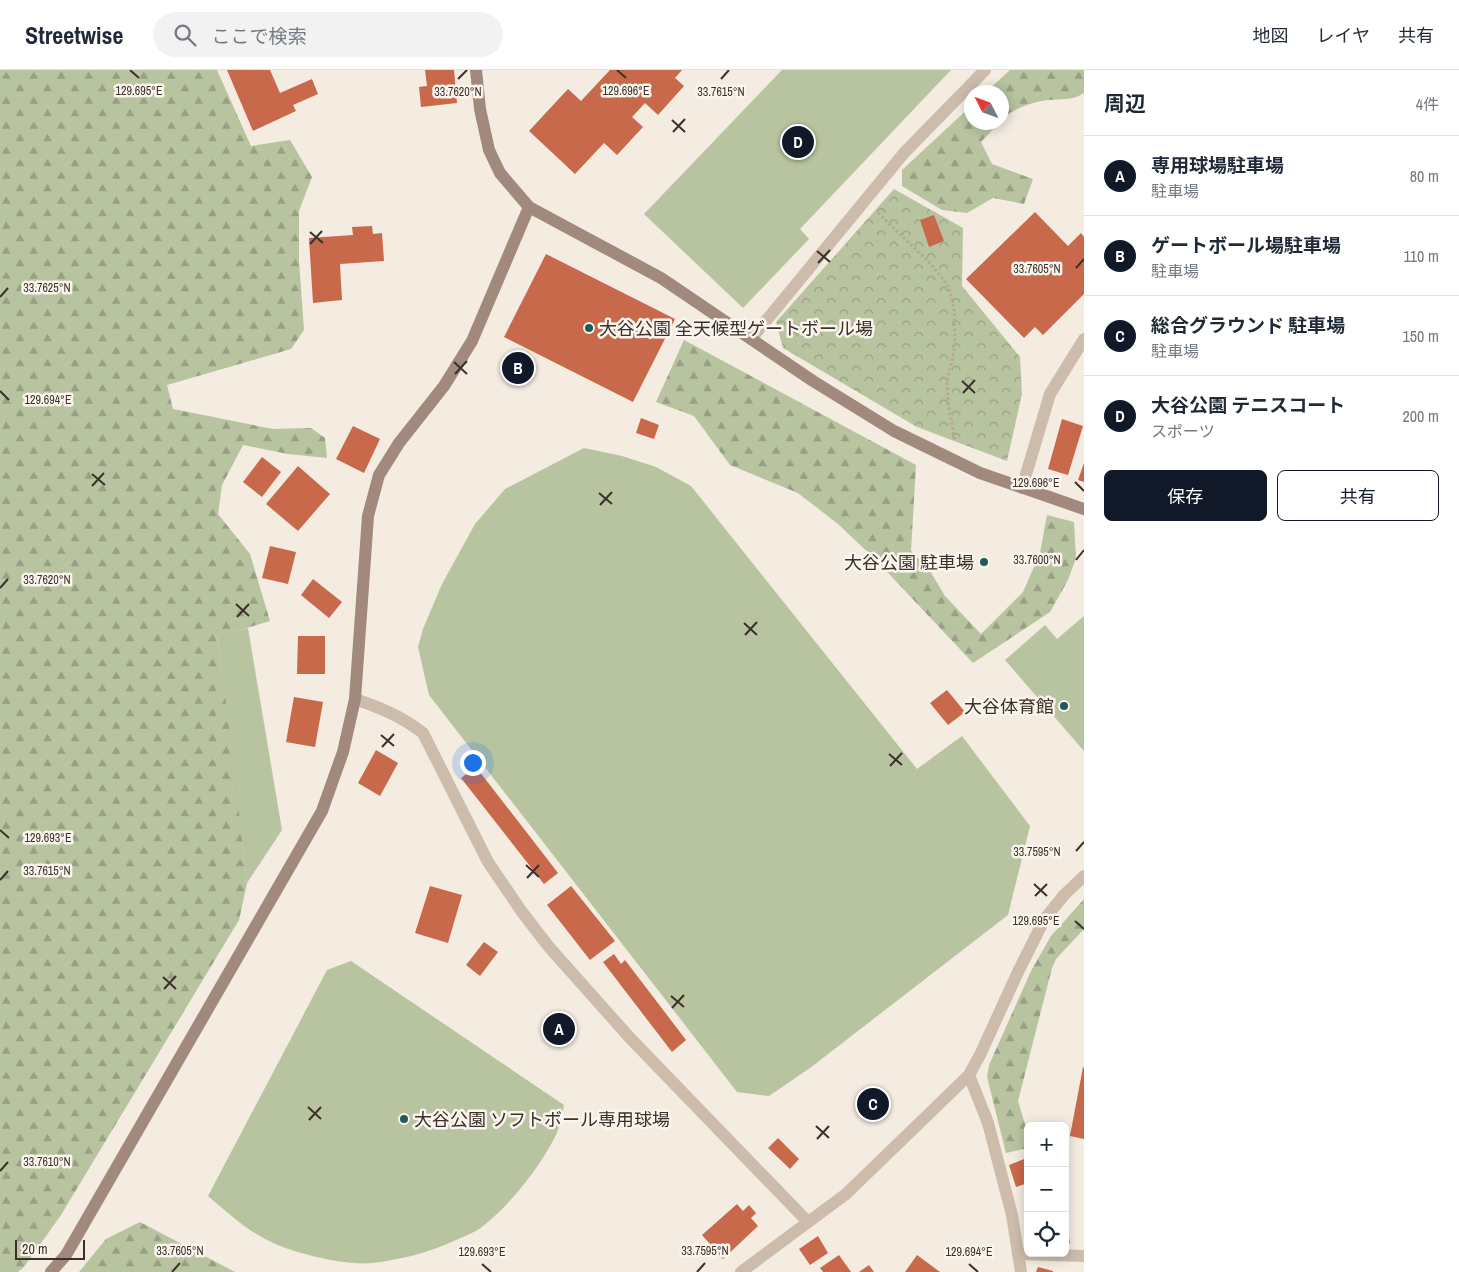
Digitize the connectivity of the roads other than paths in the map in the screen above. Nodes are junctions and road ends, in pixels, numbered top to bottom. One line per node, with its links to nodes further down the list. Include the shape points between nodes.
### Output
1 (476, 70): 3 (street, via 489,150 500,173)
2 (985, 70): 4 (street, via 904,153)
3 (529, 207): 4 (street, via 661,278); 8 (street, via 472,341 444,386 399,443 379,475 368,516)
4 (751, 339): 6 (street, via 894,431 980,473)
5 (1084, 339): 6 (street, via 1050,394)
6 (1022, 488): 7 (street)
7 (1084, 509)
8 (356, 699): 11 (street, via 407,720 423,733 488,862 549,947 630,1038); 14 (street, via 343,752 322,811 66,1255)
9 (1084, 876): 10 (street, via 1044,920)
10 (970, 1075): 11 (street, via 846,1194); 12 (street, via 988,1123 1012,1216)
11 (808, 1222): 15 (street)
12 (1018, 1254): 13 (street); 16 (street)
13 (1084, 1256)
14 (51, 1272)
15 (741, 1272)
16 (1020, 1272)

